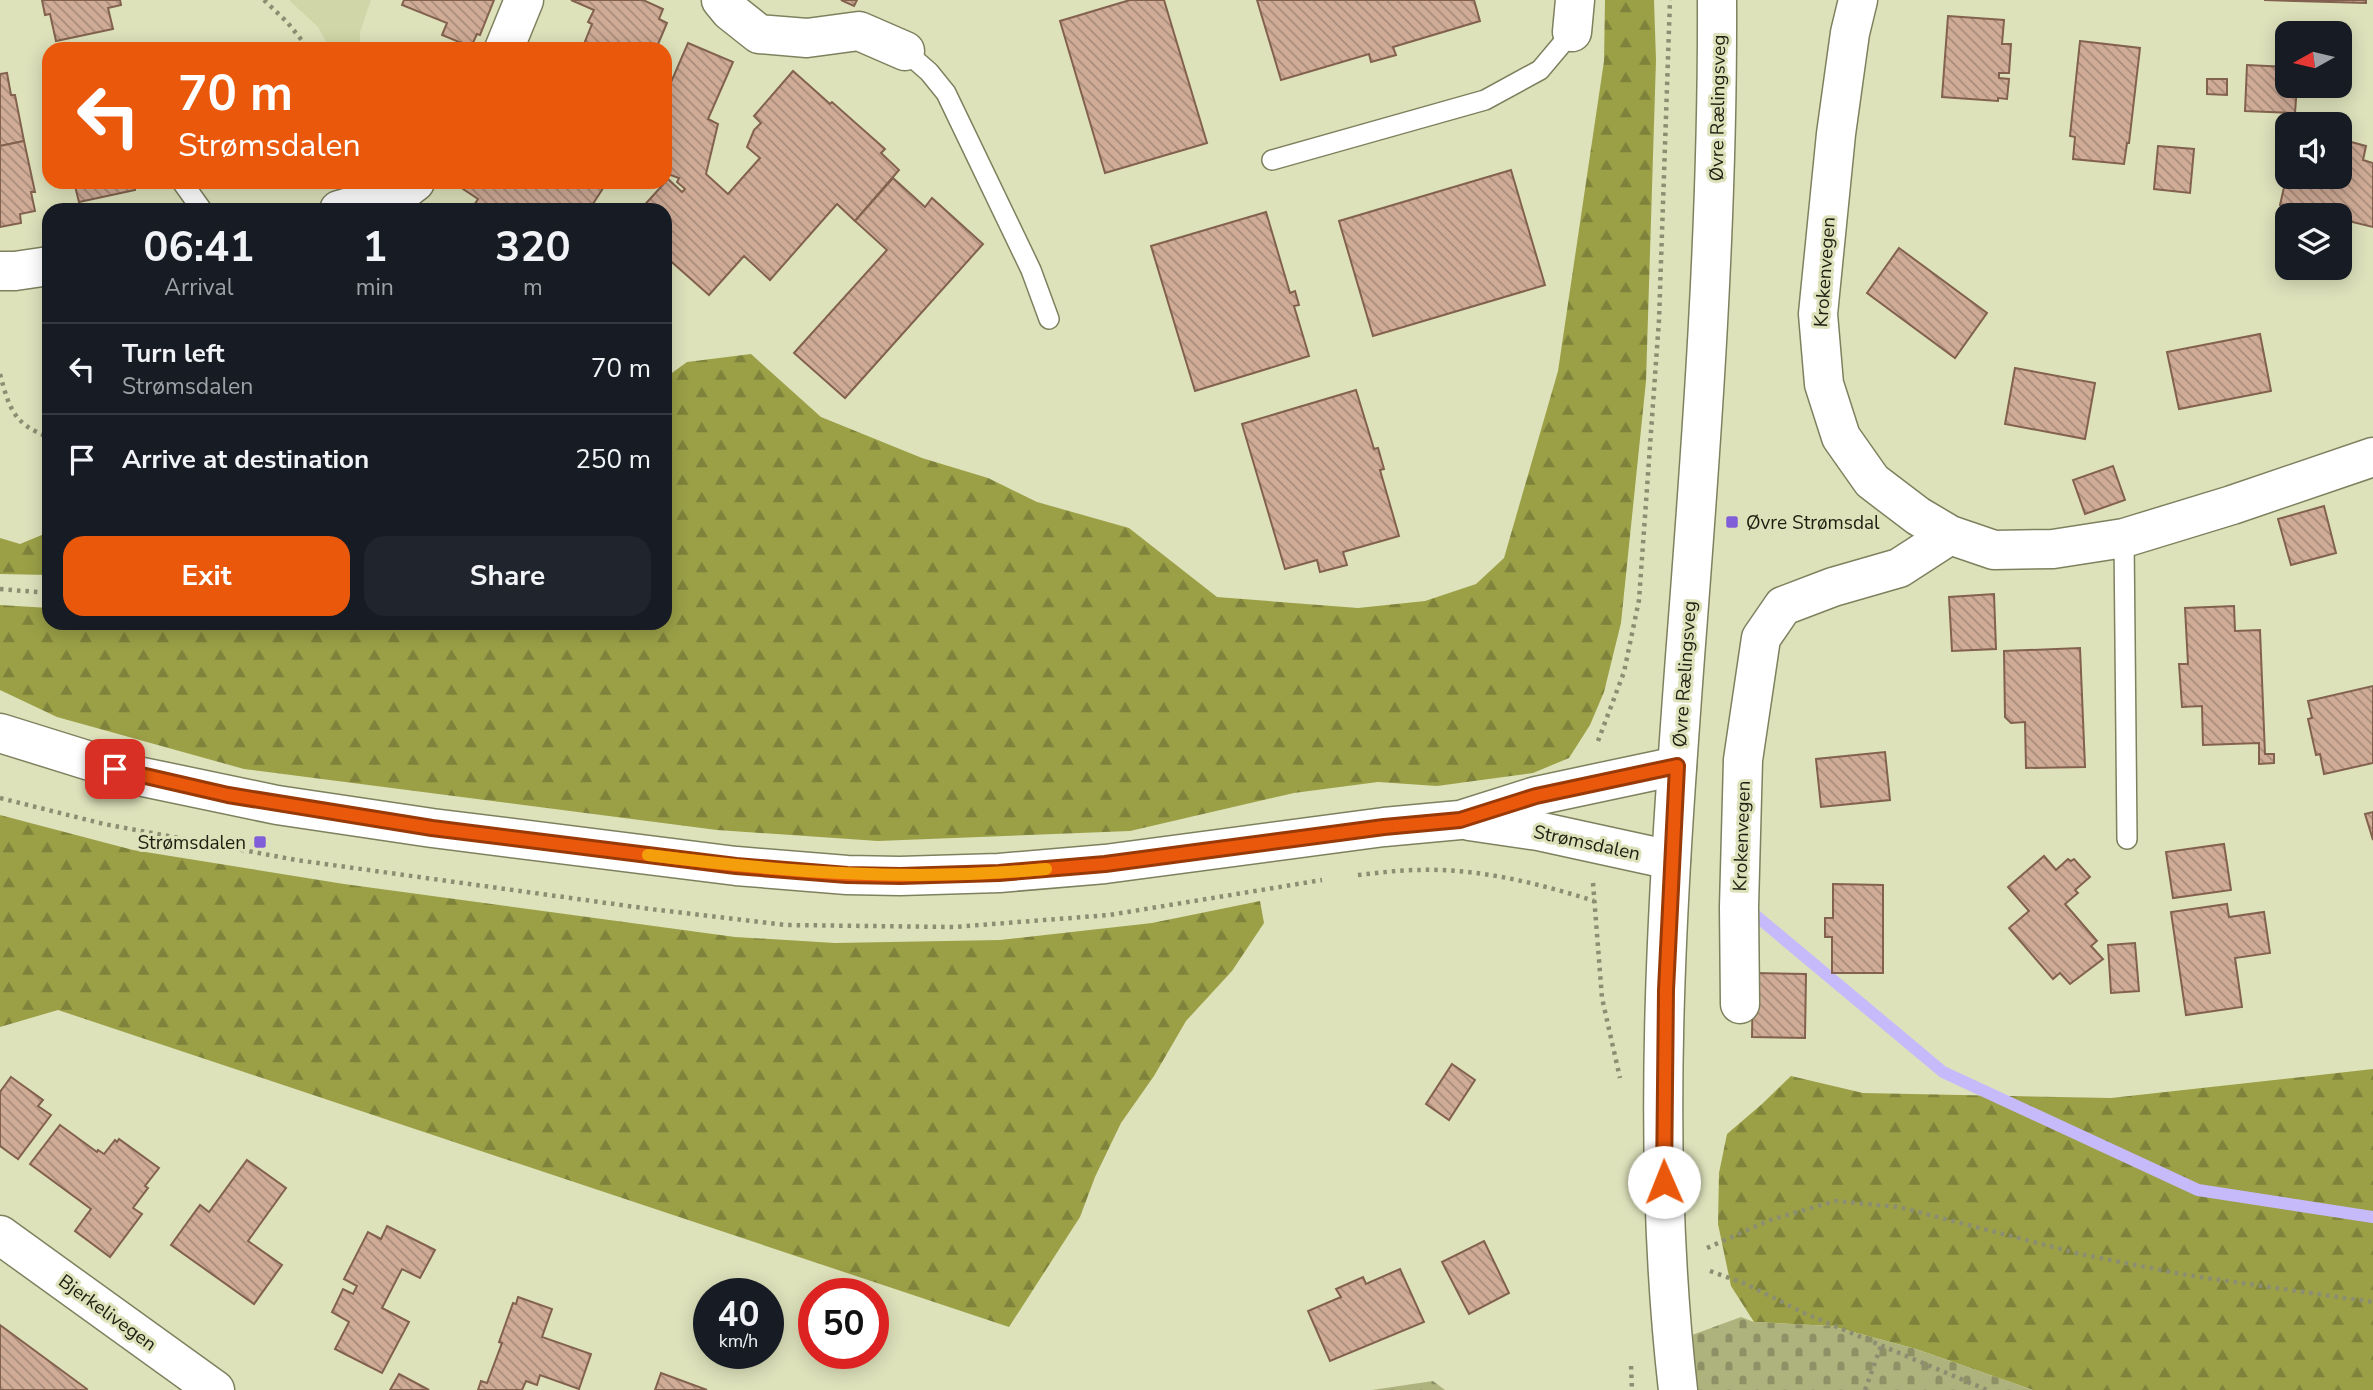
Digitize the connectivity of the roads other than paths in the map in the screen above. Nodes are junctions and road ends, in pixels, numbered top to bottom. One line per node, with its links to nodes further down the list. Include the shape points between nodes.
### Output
1 (524, 0): 6 (main road)
2 (721, 0): 7 (main road, via 759,34 807,38 859,31)
3 (1717, 0): 18 (main road, Øvre Rælingsveg, via 1716,196)
4 (1858, 0): 15 (main road, Krokenvegen, via 1836,134 1818,314 1824,384 1841,437 1872,481)
5 (1574, 16): 8 (lane, via 1540,70 1485,100)
6 (507, 42)
7 (905, 51): 13 (lane, via 946,93 1031,270)
8 (1272, 160)
9 (406, 189): 10 (main road)
10 (364, 203)
11 (42, 268): 12 (main road)
12 (0, 271)
13 (1049, 319)
14 (2372, 460): 16 (main road, Krokenvegen)
15 (1950, 535): 16 (main road, Krokenvegen, via 1994,550 2053,549); 22 (main road, Krokenvegen, via 1899,568 1783,606 1761,638 1744,760)
16 (2124, 538): 20 (lane)
17 (0, 733): 19 (main road, Strømsdalen, via 138,776 277,804 671,858 847,875 999,873 1105,864)
18 (1677, 766): 19 (main road, Strømsdalen, via 1536,796); 21 (main road, Øvre Rælingsveg)
19 (1460, 820): 21 (main road, Strømsdalen, via 1538,831)
20 (2127, 839)
21 (1671, 860): 25 (main road, Øvre Rælingsveg, via 1664,1132)
22 (1740, 1004)
23 (0, 1235): 24 (main road, Bjerkelivegen)
24 (215, 1390)
25 (1678, 1390)

